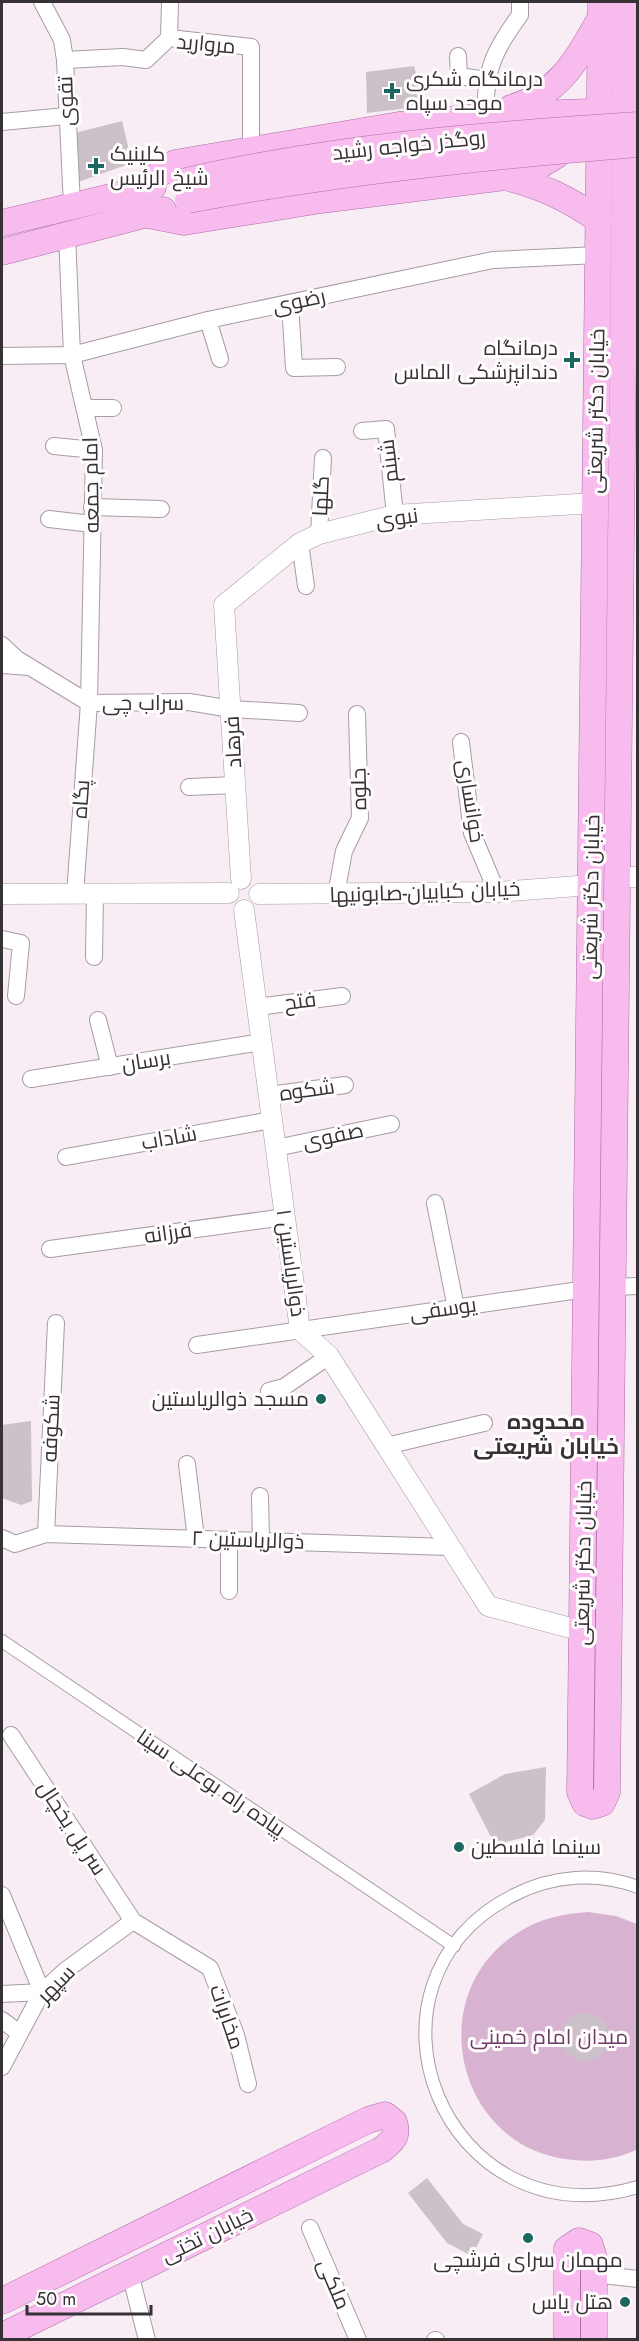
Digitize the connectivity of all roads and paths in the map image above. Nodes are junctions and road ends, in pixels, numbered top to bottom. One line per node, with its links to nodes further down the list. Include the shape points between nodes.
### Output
1 (42, 2): 9 (street, تقوی, via 62,40)
2 (170, 2): 6 (street)
3 (520, 2): 10 (street, via 520,15 498,45)
4 (601, 10): 11 (main road, خیابان دکتر شریعتی); 13 (main road, via 574,66 536,100)
5 (626, 11): 7 (main road); 14 (main road, خیابان دکتر شریعتی)
6 (169, 38): 9 (street, مروارید, via 146,60); 16 (street, مروارید, via 251,47)
7 (638, 46)
8 (458, 56): 10 (street, via 459,76)
9 (65, 60): 12 (street, تقوی)
10 (486, 80): 13 (street)
11 (600, 112): 13 (main road); 14 (main road); 18 (main road, خیابان دکتر شریعتی)
12 (66, 116): 15 (street); 22 (street, تقوی)
13 (485, 116): 16 (main road, via 399,125); 19 (main road, via 546,124 560,137 557,155 552,160)
14 (633, 120): 17 (main road, خیابان دکتر شریعتی); 21 (main road, روگذر خواجه رشید, bridge, via 349,150 241,168)
15 (2, 122)
16 (251, 150): 20 (main road, via 175,164)
17 (634, 153): 18 (main road); 21 (main road, روگذر خواجه رشید, bridge, via 473,159); 26 (main road, خیابان دکتر شریعتی)
18 (599, 165): 24 (main road, خیابان دکتر شریعتی)
19 (505, 177): 23 (main road, via 184,222); 24 (main road, via 541,186)
20 (136, 190): 21 (main road); 22 (main road)
21 (185, 191): 23 (main road)
22 (72, 205): 25 (main road)
23 (148, 215): 27 (main road)
24 (599, 220): 29 (main road, خیابان دکتر شریعتی)
25 (2, 223)
26 (631, 224): 52 (main road, خیابان دکتر شریعتی)
27 (67, 234): 28 (main road); 32 (street, امام جمعه)
28 (2, 252)
29 (598, 255): 30 (street, رضوی, via 494,260); 42 (main road, خیابان دکتر شریعتی)
30 (290, 303): 31 (street, رضوی); 35 (street, via 294,368)
31 (208, 320): 32 (street, رضوی); 34 (street)
32 (72, 355): 33 (street, رضوی); 36 (street, امام جمعه)
33 (2, 356)
34 (220, 359)
35 (337, 367)
36 (86, 408): 37 (street); 40 (street, امام جمعه)
37 (113, 408)
38 (362, 431): 45 (street, شبنم, via 386,429)
39 (54, 446): 40 (street)
40 (94, 450): 44 (street, امام جمعه)
41 (323, 458): 47 (street, گلها)
42 (595, 503): 45 (street, نبوی); 63 (main road, خیابان دکتر شریعتی)
43 (161, 509): 44 (street)
44 (92, 515): 46 (street); 55 (street, امام جمعه)
45 (395, 515): 47 (street, نبوی)
46 (49, 519)
47 (319, 534): 48 (street, نبوی)
48 (300, 543): 49 (street); 50 (street, نبوی)
49 (306, 586)
50 (224, 605): 56 (street, فرهاد)
51 (2, 645): 54 (street, سراب چی)
52 (628, 659): 62 (main road, خیابان دکتر شریعتی)
53 (2, 665): 54 (street)
54 (30, 667): 55 (street, سراب چی)
55 (89, 703): 56 (street, سراب چی, via 189,702); 67 (street, پگاه)
56 (231, 709): 57 (street, سراب چی); 60 (street, فرهاد)
57 (298, 713)
58 (357, 714): 70 (street, جلوه, via 360,818 344,850)
59 (461, 742): 65 (street, خوانساری, via 472,833)
60 (235, 785): 61 (street); 64 (street, فرهاد)
61 (189, 787)
62 (627, 877): 91 (main road, خیابان دکتر شریعتی)
63 (591, 885): 65 (street, خیابان کبابیان-صابونیها); 92 (main road, خیابان دکتر شریعتی)
64 (235, 886): 68 (street); 69 (street, via 256,884); 71 (street, via 234,906)
65 (497, 892): 70 (street, خیابان کبابیان-صابونیها)
66 (2, 894): 67 (street)
67 (75, 894): 68 (street)
68 (95, 894): 73 (street)
69 (259, 894): 70 (street, خیابان کبابیان-صابونیها); 71 (street, via 254,906)
70 (336, 895)
71 (244, 910): 76 (street, ذوالریاستین ۱)
72 (2, 939): 74 (street, via 21,943)
73 (94, 957)
74 (16, 996)
75 (342, 996): 76 (street, فتح)
76 (257, 1007): 78 (street, ذوالریاستین ۱)
77 (98, 1020): 79 (street)
78 (262, 1042): 79 (street, برسان); 82 (street, ذوالریاستین ۱)
79 (110, 1067): 80 (street, برسان)
80 (31, 1079)
81 (345, 1085): 82 (street, شکوه)
82 (269, 1095): 83 (street, ذوالریاستین ۱)
83 (272, 1120): 85 (street, ذوالریاستین ۱); 86 (street, شاداب)
84 (391, 1124): 85 (street, صفوی)
85 (276, 1148): 88 (street, ذوالریاستین ۱)
86 (66, 1157)
87 (435, 1203): 93 (street)
88 (285, 1216): 89 (street, فرزانه); 95 (street, ذوالریاستین ۱)
89 (50, 1249)
90 (638, 1286): 91 (street)
91 (612, 1287): 109 (main road, خیابان دکتر شریعتی)
92 (586, 1288): 93 (street, یوسفی); 111 (main road, خیابان دکتر شریعتی)
93 (456, 1308): 95 (street, یوسفی)
94 (56, 1323): 103 (street, شکوفه)
95 (300, 1330): 96 (street, یوسفی); 97 (street, ذوالریاستین ۱)
96 (197, 1345)
97 (329, 1356): 98 (street, via 284,1387); 100 (street, ذوالریاستین ۱)
98 (269, 1391)
99 (484, 1423): 100 (street)
100 (386, 1446): 108 (street, ذوالریاستین ۱)
101 (187, 1464): 105 (street)
102 (260, 1496): 107 (street)
103 (46, 1534): 104 (street, ذوالریاستین ۲, via 15,1544); 105 (street, ذوالریاستین ۲)
104 (2, 1538)
105 (196, 1539): 106 (street, ذوالریاستین ۲)
106 (229, 1540): 107 (street, ذوالریاستین ۲); 110 (street)
107 (261, 1541): 108 (street, ذوالریاستین ۲)
108 (449, 1547): 112 (street, ذوالریاستین ۱, via 488,1606)
109 (609, 1590): 111 (main road); 112 (main road, خیابان دکتر شریعتی, via 606,1792 604,1801 593,1806 585,1803 580,1792)
110 (229, 1591)
111 (583, 1591): 112 (main road, خیابان دکتر شریعتی)
112 (582, 1631)
113 (2, 1641): 118 (street, پیاده راه بوعلی سینا)
114 (11, 1735): 117 (street, سر پل یخچال)
115 (638, 1887): 118 (street, via 590,1877 527,1888 490,1909)
116 (2, 1894): 119 (street)
117 (133, 1921): 119 (street, سپهر); 124 (street, مخابرات, via 210,1968 236,2035)
118 (454, 1946): 125 (street, via 431,1998 426,2043 430,2076 441,2107 460,2137 485,2162 514,2180 547,2192 582,2196)
119 (42, 1992): 120 (street); 122 (street, سپهر)
120 (2, 1994)
121 (2, 2020): 122 (street)
122 (20, 2033): 123 (street, سپهر)
123 (2, 2067)
124 (248, 2084)
125 (638, 2187)
126 (310, 2228): 134 (street, ملکی)
127 (116, 2245): 129 (main road); 129 (main road, خیابان تختی, via 368,2120 385,2115 394,2122 396,2136 381,2150); 131 (main road, خیابان تختی)
128 (594, 2266): 130 (street); 135 (main road, via 590,2245 579,2241 567,2249); 136 (main road)
129 (130, 2273): 132 (main road, خیابان تختی); 133 (street)
130 (638, 2279)
131 (2, 2301)
132 (2, 2336)
133 (147, 2340)
134 (358, 2340)
135 (567, 2340)
136 (594, 2340)

